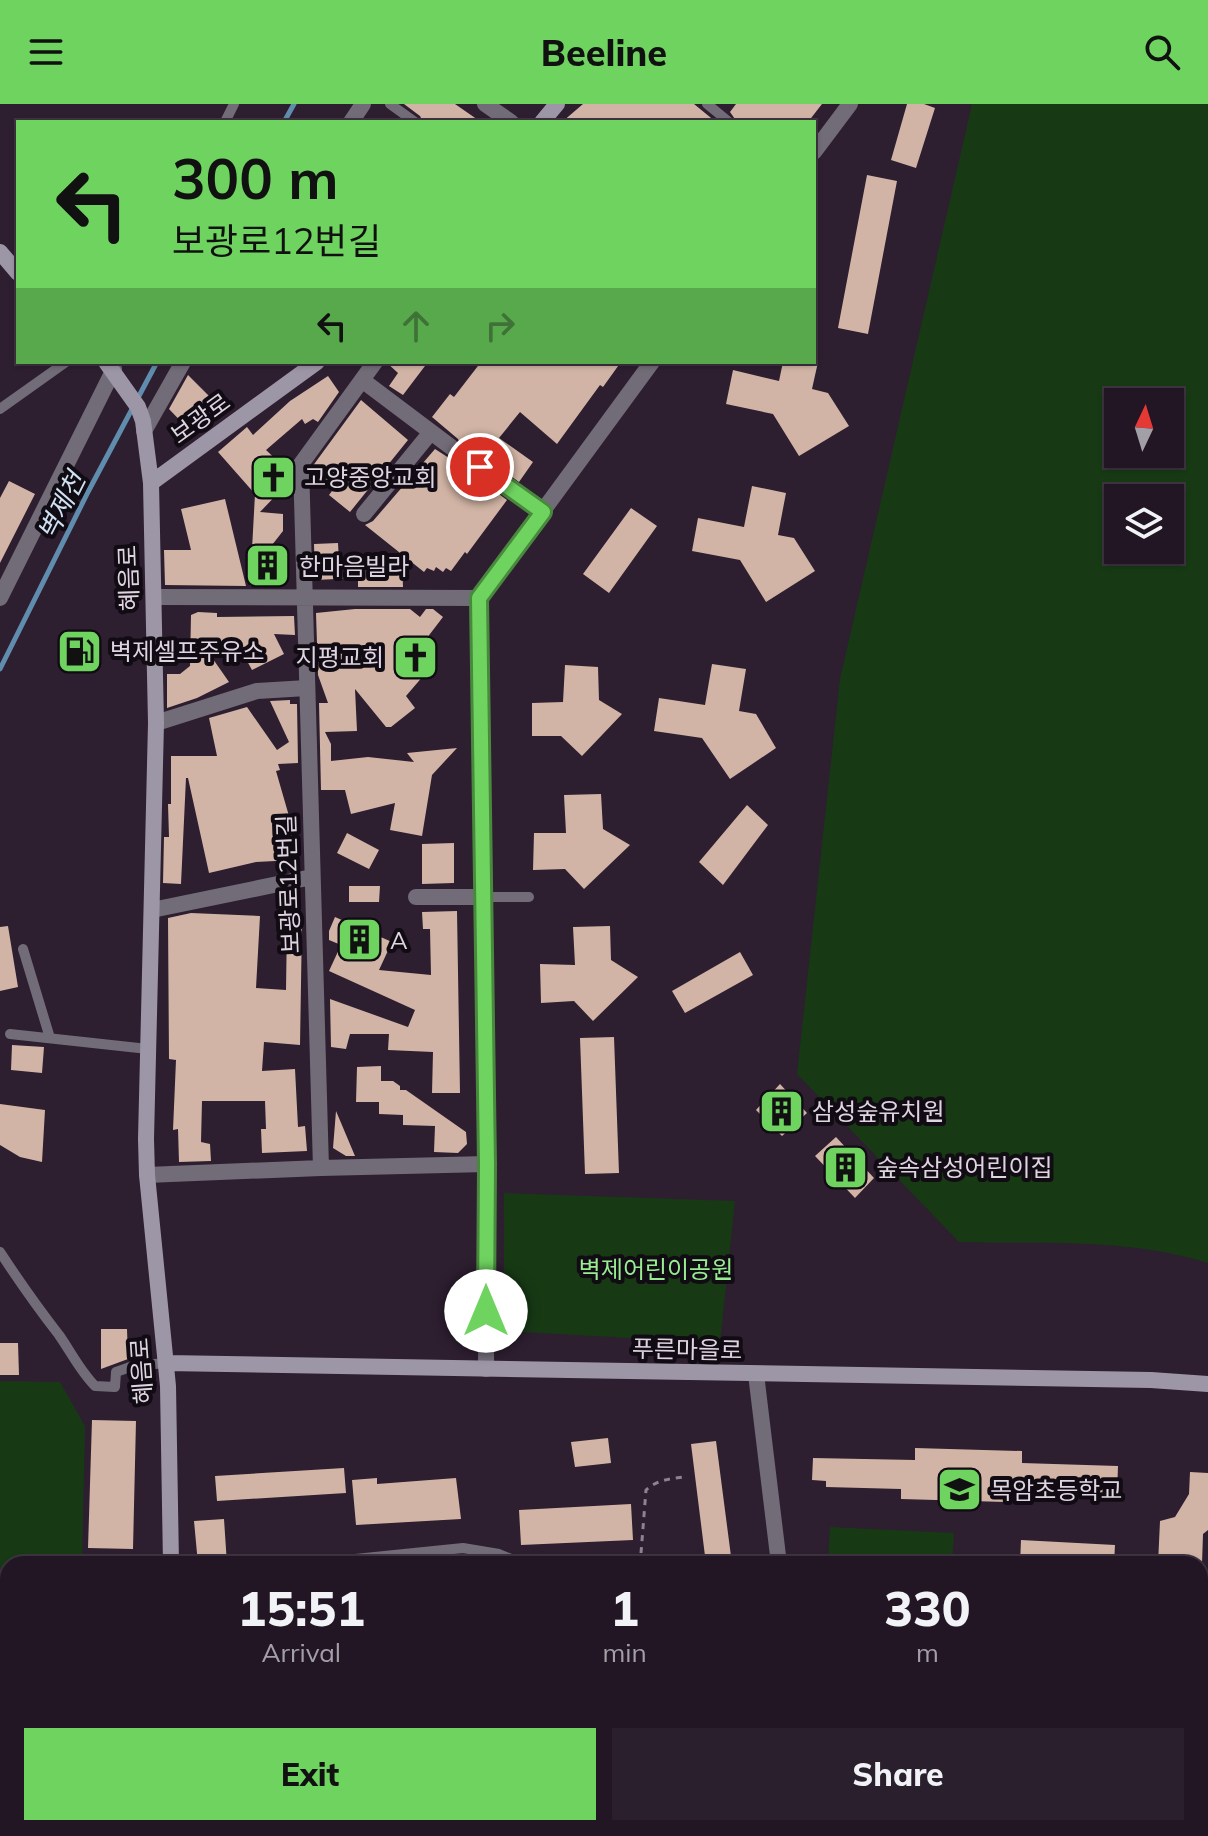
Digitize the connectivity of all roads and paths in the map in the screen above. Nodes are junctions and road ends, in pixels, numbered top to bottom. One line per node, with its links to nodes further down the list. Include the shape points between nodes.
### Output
1 (390, 104): 6 (lane)
2 (485, 104): 7 (street)
3 (557, 104): 8 (main road)
4 (707, 104): 9 (lane)
5 (850, 104): 10 (street)
6 (412, 120)
7 (508, 120)
8 (544, 120)
9 (727, 120)
10 (816, 149)
11 (0, 252): 12 (main road)
12 (16, 271)
13 (63, 364): 20 (lane)
14 (182, 364): 21 (street)
15 (314, 364): 25 (main road, 보광로)
16 (374, 364): 19 (street, 보광로12번길)
17 (651, 364): 26 (street)
18 (114, 370): 21 (main road, 혜음로); 29 (street)
19 (362, 380): 22 (street); 30 (street, 보광로12번길, via 301,464)
20 (0, 409)
21 (144, 426): 25 (main road, 혜음로)
22 (431, 432): 23 (street); 27 (street)
23 (451, 447)
24 (480, 467): 26 (street)
25 (151, 483): 28 (main road, 혜음로)
26 (543, 512): 31 (street)
27 (364, 514)
28 (154, 597): 30 (street); 33 (main road, 혜음로)
29 (0, 598)
30 (304, 598): 31 (street); 32 (street, 보광로12번길)
31 (479, 598): 36 (street)
32 (307, 688): 33 (street, via 257,691); 34 (street, 보광로12번길)
33 (156, 723): 38 (main road, 혜음로)
34 (312, 877): 38 (street); 44 (street, 보광로12번길)
35 (416, 897): 36 (street)
36 (483, 897): 37 (lane); 43 (street)
37 (529, 897)
38 (152, 910): 42 (main road, 혜음로)
39 (23, 949): 41 (lane)
40 (10, 1034): 41 (lane)
41 (50, 1038): 42 (lane)
42 (148, 1049): 45 (main road, 혜음로)
43 (487, 1164): 44 (street); 48 (street)
44 (321, 1168): 45 (street)
45 (147, 1175): 47 (main road, 혜음로)
46 (0, 1252): 47 (lane, via 95,1386 115,1387 116,1372 133,1366)
47 (166, 1363): 48 (main road, 푸른마을로); 53 (main road, 혜음로)
48 (486, 1369): 49 (main road, 푸른마을로)
49 (756, 1374): 50 (main road, 푸른마을로); 56 (street)
50 (1208, 1384)
51 (683, 1477): 52 (path, via 665,1479 646,1490)
52 (641, 1553)
53 (171, 1556)
54 (384, 1556): 55 (lane, via 463,1548)
55 (504, 1556)
56 (778, 1556)

